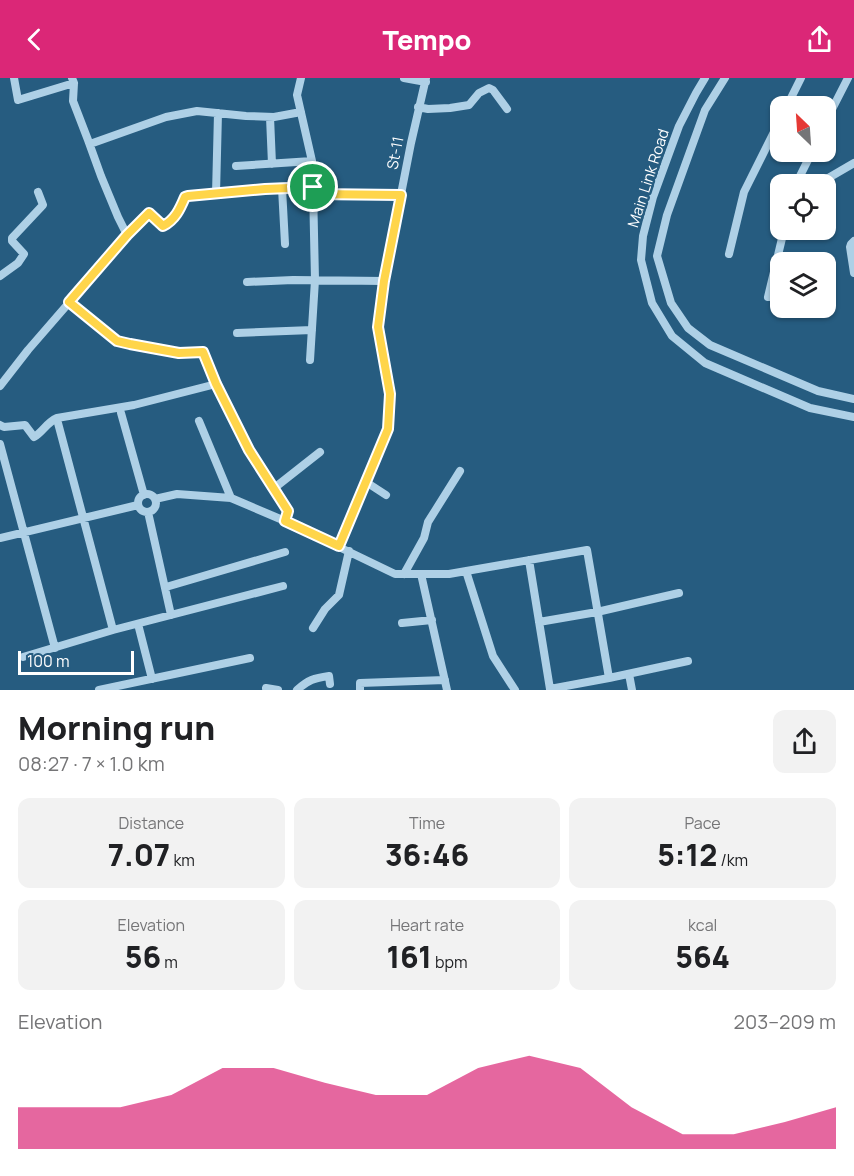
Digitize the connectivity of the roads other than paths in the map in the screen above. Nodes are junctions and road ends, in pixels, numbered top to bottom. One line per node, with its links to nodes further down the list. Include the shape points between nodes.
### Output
1 (14, 78): 9 (street, via 18,100)
2 (301, 78): 14 (street, via 297,94)
3 (404, 78): 8 (street)
4 (705, 78): 48 (street, Main Link Road, via 679,126 643,236 641,260 652,303 672,336 705,363 810,408)
5 (725, 78): 46 (street, Main Link Road, via 705,110 667,215 657,256 671,303 688,328 710,345 818,391)
6 (801, 78): 10 (street)
7 (848, 78): 11 (street)
8 (426, 80): 12 (street, St-11)
9 (73, 81): 18 (street, via 73,101)
10 (792, 96)
11 (836, 101)
12 (418, 107): 13 (street, via 469,105 478,93 489,88); 28 (street, St-11)
13 (507, 109)
14 (301, 111): 16 (street); 19 (street)
15 (218, 113): 16 (street); 18 (street, via 197,111 166,117); 27 (street)
16 (270, 117): 21 (street)
17 (770, 140): 33 (street, via 744,192)
18 (90, 144): 29 (street)
19 (312, 161): 21 (street); 25 (street)
20 (854, 163): 23 (street)
21 (272, 164): 22 (street)
22 (236, 166)
23 (835, 174)
24 (282, 188): 25 (street); 27 (street); 32 (street)
25 (313, 190): 28 (street); 36 (street)
26 (38, 192): 35 (street, via 43,205 12,238 24,254)
27 (216, 194): 29 (street, via 185,197 166,226 149,213)
28 (401, 195): 37 (street, St-11)
29 (128, 235): 40 (street)
30 (782, 240): 39 (street)
31 (854, 241): 34 (street, via 850,247)
32 (285, 244)
33 (729, 254)
34 (854, 273)
35 (0, 276)
36 (315, 280): 37 (street); 38 (street); 41 (street)
37 (384, 281): 55 (street, St-11, via 378,327 390,394 388,429)
38 (247, 282)
39 (768, 297)
40 (69, 302): 44 (street, via 117,341 179,353 203,352); 45 (street)
41 (312, 330): 42 (street); 43 (street)
42 (237, 333)
43 (310, 360)
44 (216, 384): 51 (street, via 57,418 34,437 25,425); 56 (street)
45 (0, 386)
46 (854, 399)
47 (121, 413): 57 (street)
48 (854, 417)
49 (199, 420): 59 (street)
50 (58, 423): 63 (street)
51 (0, 425)
52 (0, 444): 65 (street)
53 (320, 452): 56 (street)
54 (460, 471): 72 (street, via 428,522 424,538)
55 (366, 482): 58 (street); 67 (street, St-11)
56 (273, 489): 64 (street, via 288,511)
57 (144, 495): 60 (street); 61 (street)
58 (386, 495)
59 (231, 498): 60 (street, via 177,494); 64 (street)
60 (155, 499): 62 (street, via 155,508)
61 (138, 505): 62 (street); 63 (street)
62 (148, 512): 75 (street)
63 (84, 518): 65 (street); 84 (street)
64 (285, 521): 67 (street)
65 (25, 533): 66 (street); 85 (street)
66 (0, 538)
67 (339, 546): 68 (street)
68 (350, 551): 72 (street, via 395,574); 83 (street, via 339,595)
69 (285, 552): 75 (street)
70 (529, 560): 71 (street); 77 (street, via 586,550); 80 (street)
71 (466, 571): 73 (street); 103 (street, via 493,656)
72 (404, 574): 73 (street)
73 (421, 574): 79 (street)
74 (283, 586): 78 (street)
75 (166, 587): 78 (street)
76 (680, 593): 77 (street)
77 (597, 612): 80 (street); 91 (street)
78 (171, 615): 82 (street)
79 (432, 620): 81 (street); 93 (street)
80 (539, 622): 97 (street, via 550,689)
81 (402, 623)
82 (138, 624): 84 (street); 92 (street)
83 (313, 628)
84 (113, 630): 85 (street)
85 (55, 648): 86 (street)
86 (22, 657)
87 (250, 658): 92 (street)
88 (688, 661): 89 (street)
89 (629, 674): 91 (street); 104 (street)
90 (333, 675): 94 (street)
91 (609, 678): 97 (street)
92 (153, 679): 95 (street)
93 (445, 680): 101 (street, via 360,683); 102 (street)
94 (332, 687): 100 (street, via 329,676 307,681)
95 (119, 688): 98 (street)
96 (266, 688): 99 (street)
97 (563, 688)
98 (99, 690)
99 (278, 690)
100 (297, 690)
101 (360, 690)
102 (447, 690)
103 (515, 690)
104 (632, 690)

